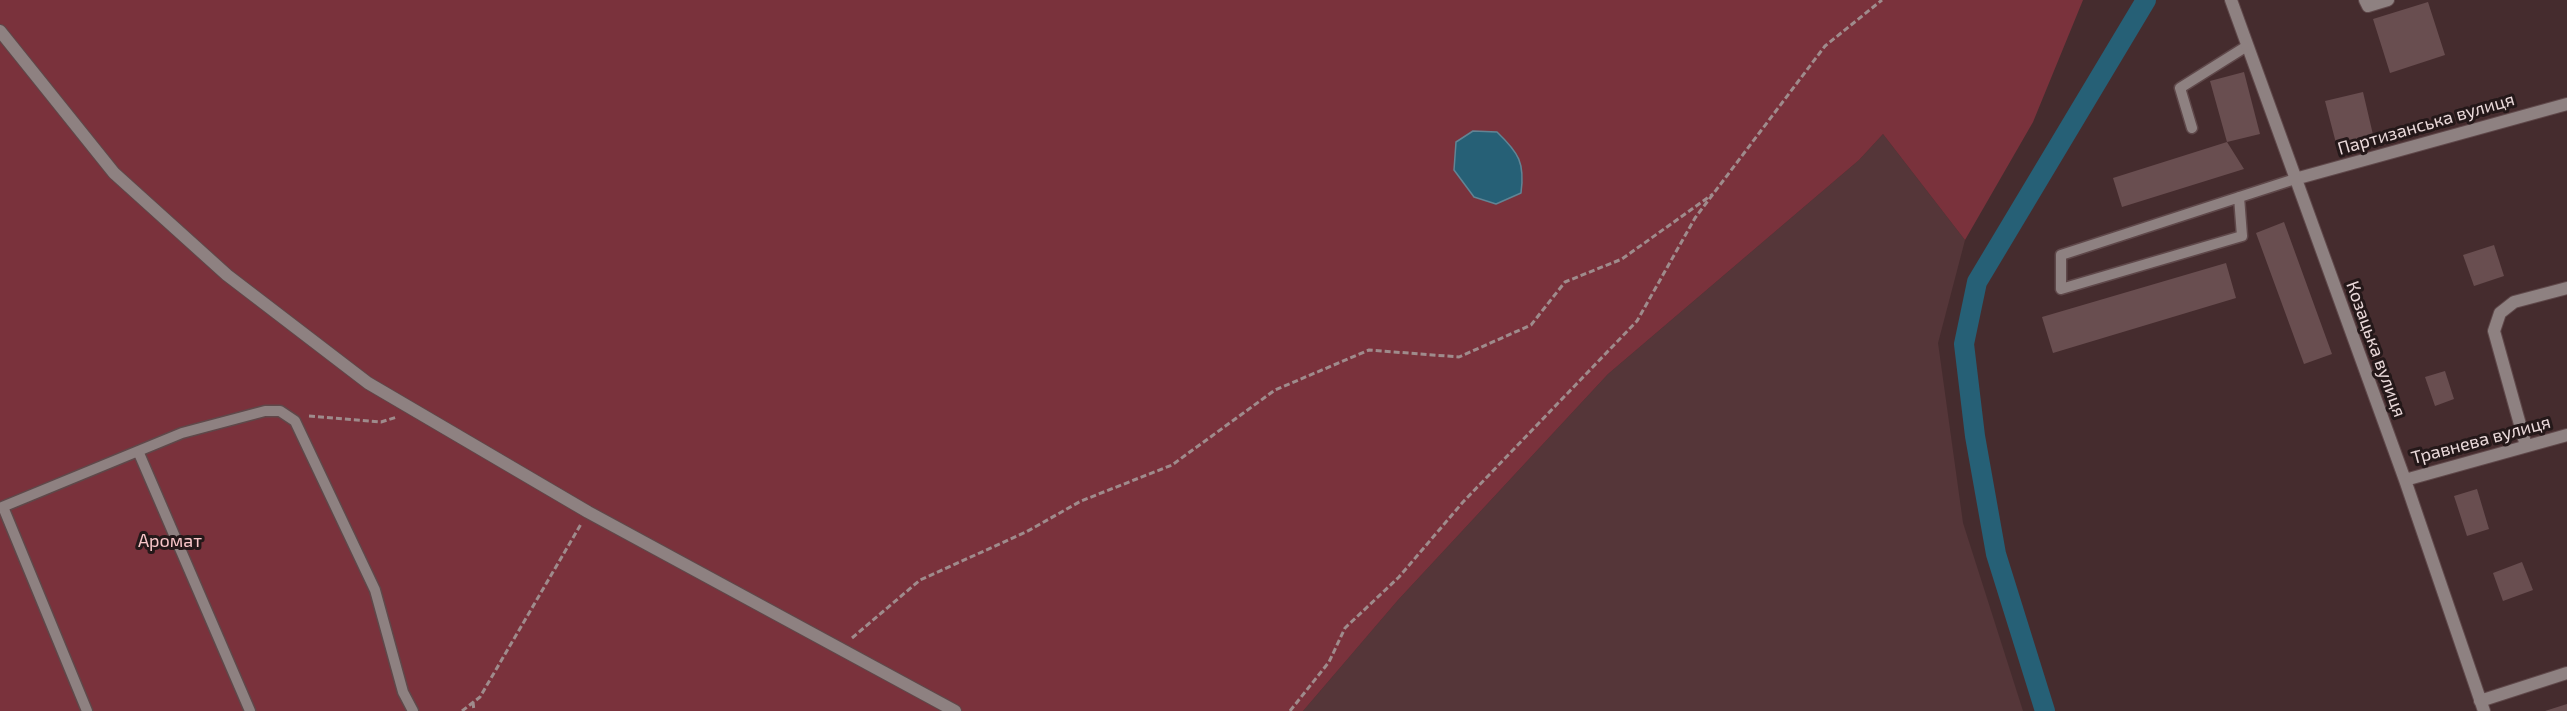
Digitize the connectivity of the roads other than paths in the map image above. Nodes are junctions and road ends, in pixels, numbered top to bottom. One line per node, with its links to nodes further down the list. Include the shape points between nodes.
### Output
1 (2230, 0): 5 (street, Козацька вулиця)
2 (2365, 0): 3 (street, via 2368,6)
3 (2388, 0)
4 (0, 31): 21 (street, via 114,173 226,275 368,383 588,512)
5 (2247, 46): 7 (lane, via 2180,88); 8 (street, Козацька вулиця)
6 (2567, 104): 8 (street, Партизанська вулиця)
7 (2192, 128)
8 (2295, 179): 9 (lane); 14 (street, Козацька вулиця)
9 (2239, 197): 9 (lane, via 2061,255 2061,290 2242,236)
10 (2567, 288): 12 (street, via 2514,302 2500,313 2494,331)
11 (2567, 435): 12 (street, Травнева вулиця)
12 (2526, 446): 14 (street, Травнева вулиця)
13 (138, 451): 15 (lane); 19 (lane); 20 (lane, via 182,433 265,411 280,411 295,421 375,590 403,692)
14 (2405, 480): 17 (street, Козацька вулиця)
15 (2, 507): 18 (lane)
16 (2567, 674): 17 (street)
17 (2482, 706)
18 (87, 711)
19 (250, 711)
20 (413, 711)
21 (956, 711)

